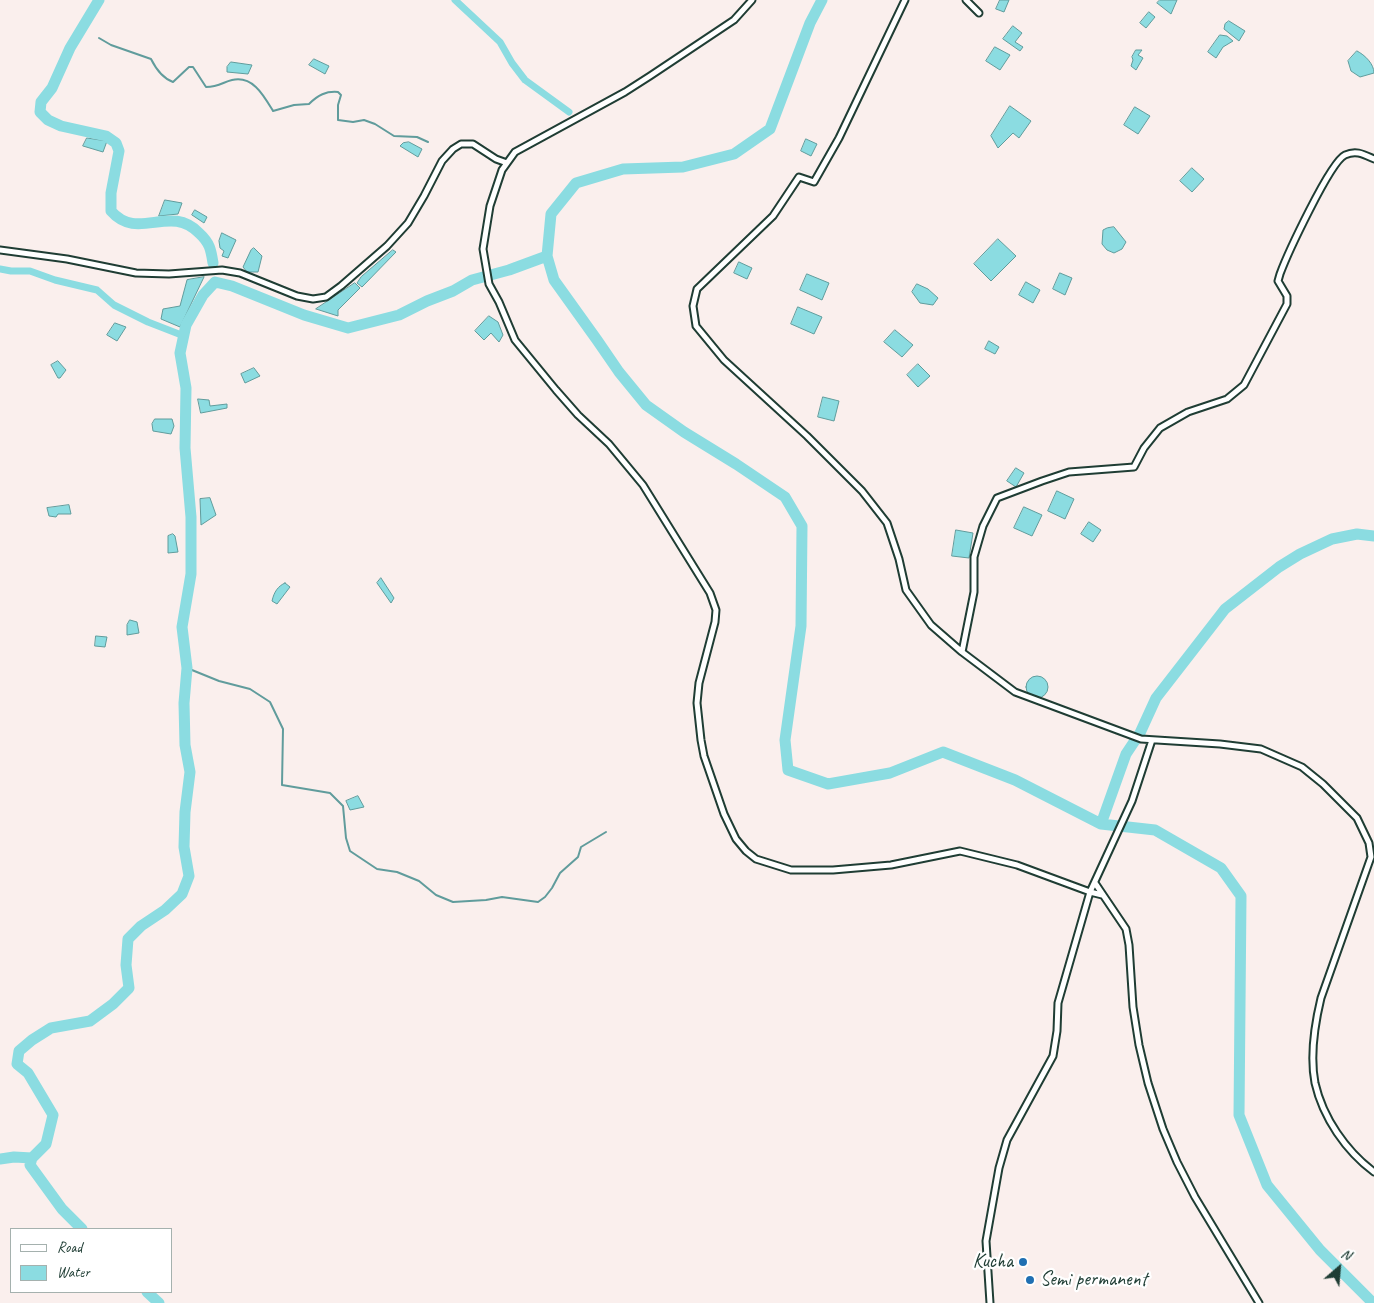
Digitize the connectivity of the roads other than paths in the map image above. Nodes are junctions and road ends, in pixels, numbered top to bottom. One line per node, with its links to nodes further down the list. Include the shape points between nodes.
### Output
1 (752, 0): 6 (street, via 734,20 625,92 515,152)
2 (905, 0): 8 (street, via 839,138 814,182 799,177 773,216 697,289 693,306 696,326 724,360 862,491 888,522 906,590 930,625)
3 (966, 0): 4 (street)
4 (979, 13)
5 (1374, 158): 8 (street, via 1357,152 1343,156 1326,180 1280,274 1278,281 1287,296 1287,304 1244,386 1227,399 1188,412 1160,428 1134,467 1069,472 997,498 983,526 974,557 974,592)
6 (507, 163): 7 (street, via 473,144 461,144 453,149 442,161 408,223 387,246 326,297 297,296 240,273 222,270 136,273); 11 (street, via 490,206 483,249 489,284 515,340 643,485 710,593 716,610 715,622 697,703 704,756 736,839 756,859 791,870 891,865 960,850 1017,865)
7 (0, 250)
8 (962, 652): 9 (street, via 1015,692 1141,739)
9 (1152, 740): 10 (street, via 1132,801); 13 (street, via 1261,749 1302,767 1340,800 1365,834 1371,857 1321,998 1314,1054 1315,1082 1328,1118 1343,1141)
10 (1095, 883): 11 (street); 12 (street)
11 (1090, 892): 12 (street); 14 (street, via 1060,996 1053,1056 1006,1140 999,1168 986,1241)
12 (1102, 895): 15 (street, via 1126,929 1139,1045 1163,1129 1176,1162)
13 (1374, 1172)
14 (990, 1303)
15 (1259, 1303)

